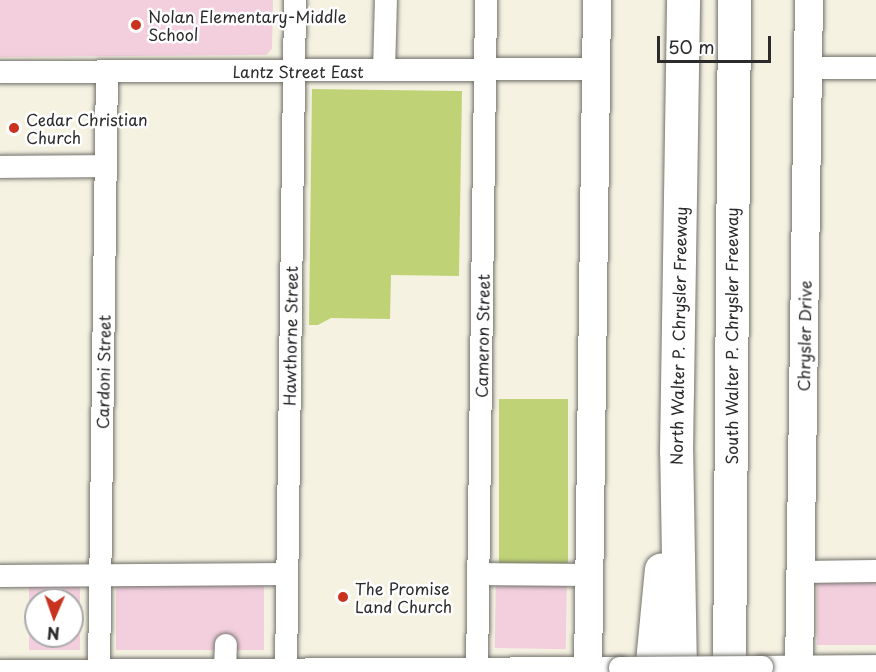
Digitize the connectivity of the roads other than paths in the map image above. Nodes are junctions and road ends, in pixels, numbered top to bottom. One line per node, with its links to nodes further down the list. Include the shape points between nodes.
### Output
1 (295, 0): 13 (street, Hawthorne Street)
2 (386, 0): 11 (street)
3 (486, 0): 12 (street, Cameron Street)
4 (597, 0): 10 (main road)
5 (683, 0): 18 (highway, North Walter P. Chrysler Freeway)
6 (734, 0): 26 (highway, South Walter P. Chrysler Freeway)
7 (809, 0): 8 (main road, Chrysler Drive)
8 (808, 68): 9 (street); 20 (main road, Chrysler Drive)
9 (876, 68)
10 (596, 69): 12 (street, Lantz Street East); 24 (main road)
11 (384, 70): 12 (street, Lantz Street East); 13 (street, Lantz Street East)
12 (485, 70): 22 (street, Cameron Street)
13 (294, 71): 15 (street, Lantz Street East); 21 (street, Hawthorne Street)
14 (0, 72): 15 (street, Lantz Street East)
15 (107, 72): 17 (street, Cardoni Street)
16 (0, 166): 17 (street)
17 (105, 166): 23 (street, Cardoni Street)
18 (676, 451): 35 (highway); 39 (highway, North Walter P. Chrysler Freeway)
19 (876, 571): 20 (street)
20 (801, 572): 30 (main road, Chrysler Drive)
21 (287, 574): 23 (street, via 224,581); 38 (street, Hawthorne Street)
22 (478, 574): 24 (street); 32 (street, Cameron Street)
23 (100, 575): 25 (street); 37 (street, Cardoni Street)
24 (589, 575): 34 (main road)
25 (0, 576)
26 (730, 638): 29 (highway); 40 (highway, South Walter P. Chrysler Freeway)
27 (226, 645): 31 (street)
28 (876, 666): 30 (street)
29 (751, 669): 30 (street); 35 (street, bridge)
30 (800, 669)
31 (225, 670): 37 (street); 38 (street)
32 (477, 670): 33 (street); 38 (street)
33 (523, 670): 34 (street)
34 (588, 670): 35 (street)
35 (635, 670)
36 (0, 671): 37 (street)
37 (99, 671)
38 (286, 671)
39 (680, 672)
40 (729, 672)

